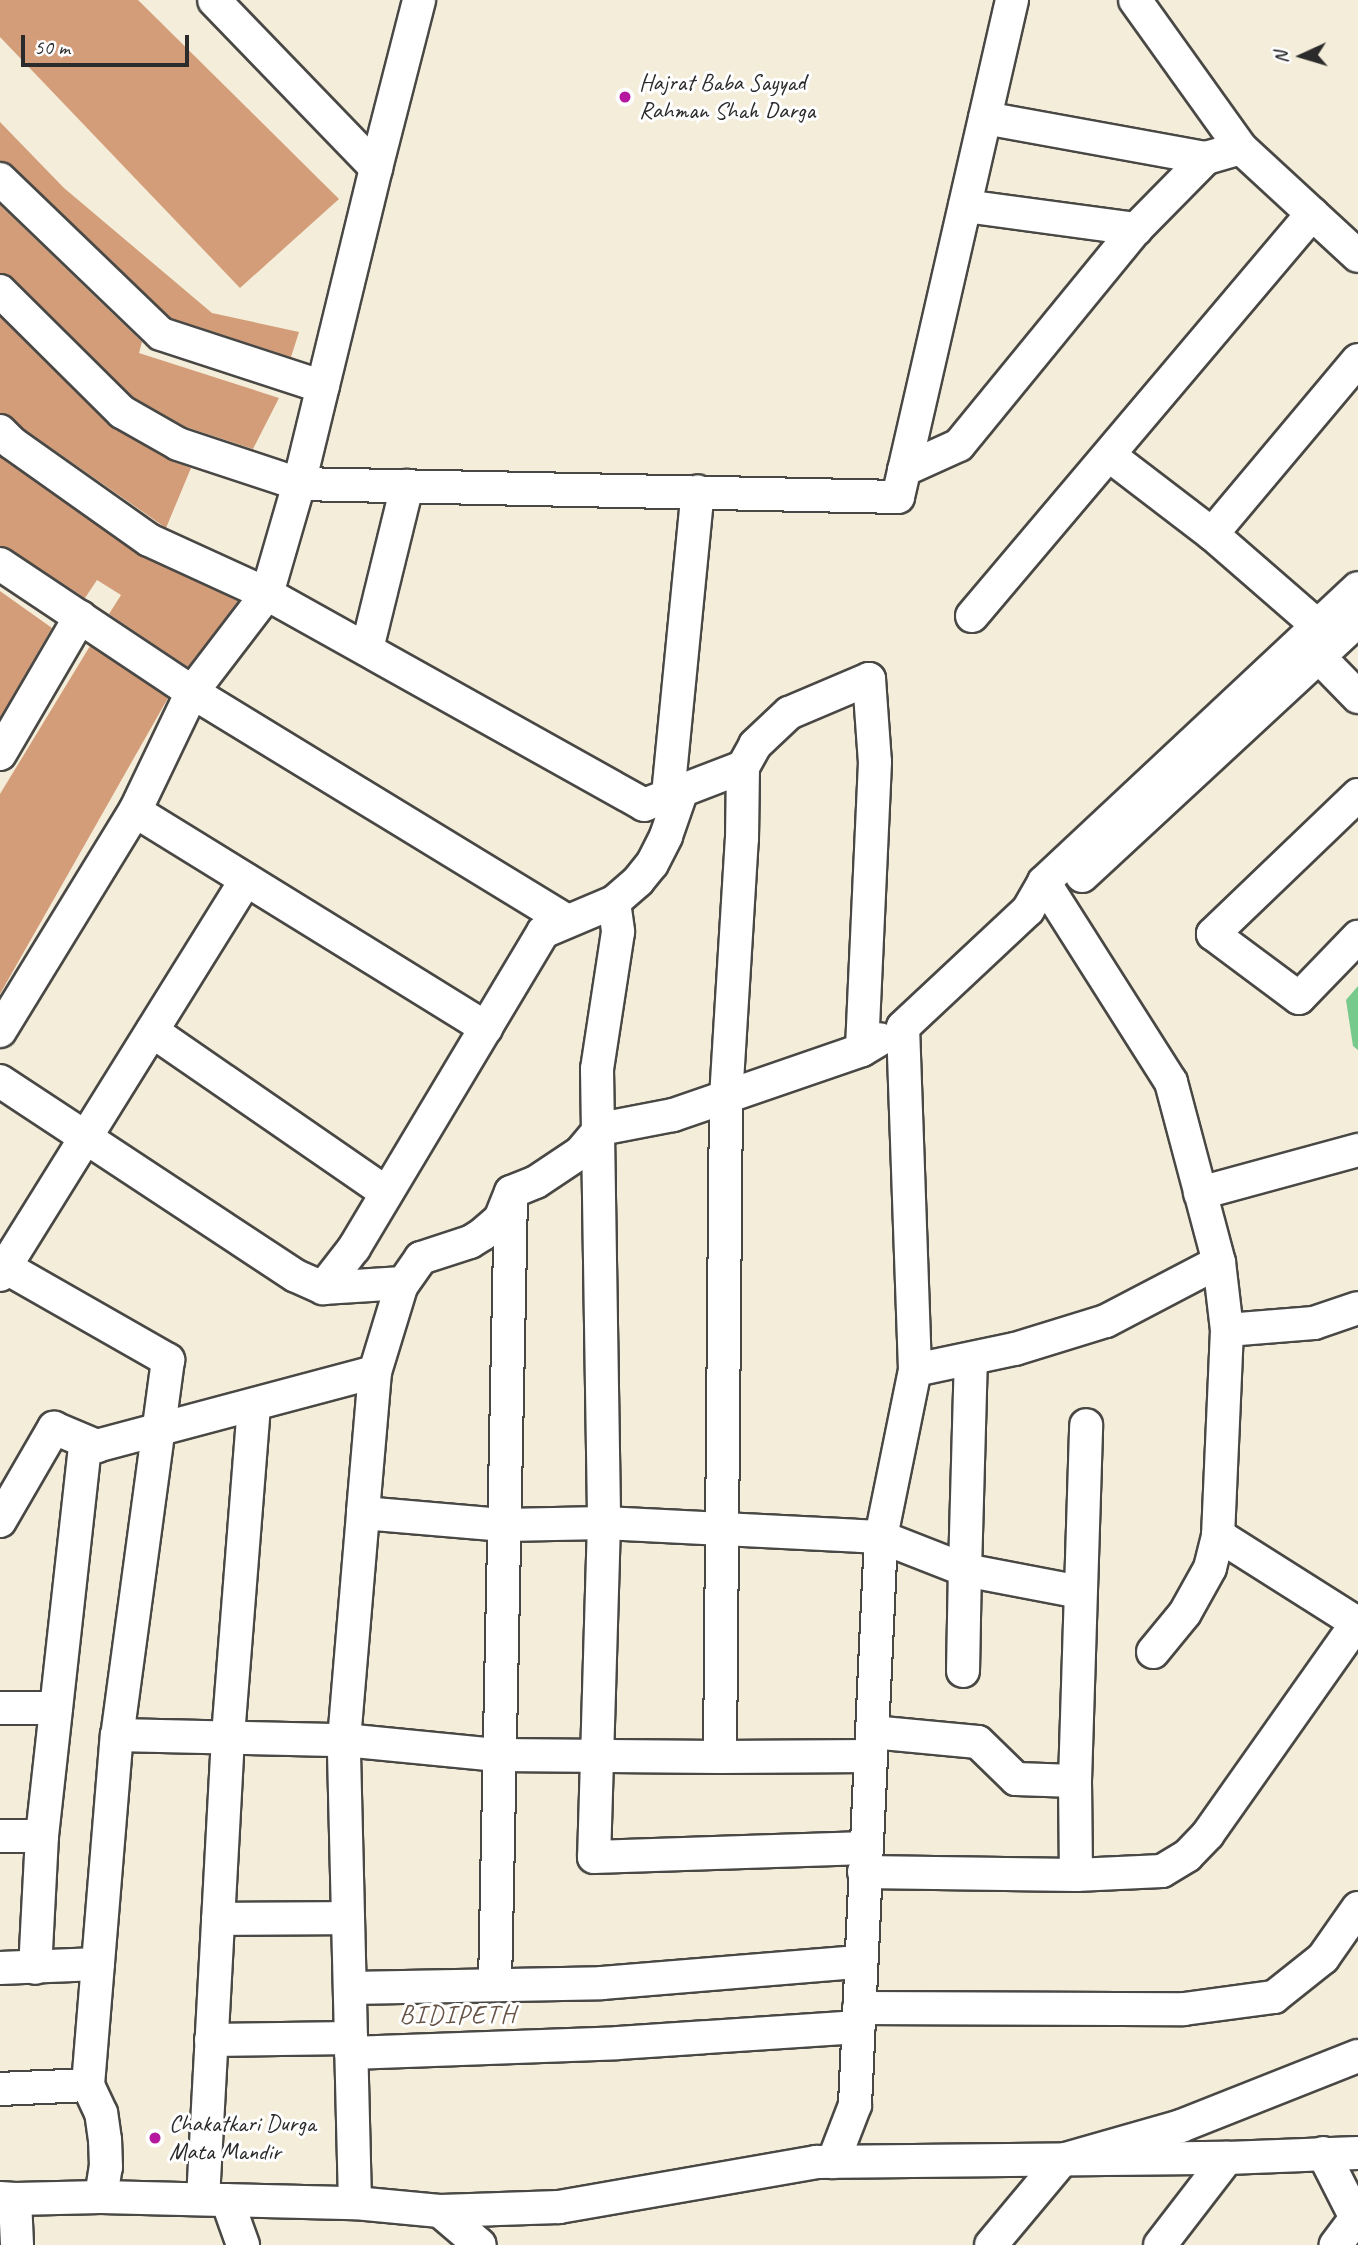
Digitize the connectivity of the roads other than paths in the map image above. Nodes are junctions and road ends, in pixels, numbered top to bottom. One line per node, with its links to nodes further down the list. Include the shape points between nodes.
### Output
1 (214, 0): 8 (street)
2 (419, 0): 8 (street)
3 (1012, 0): 5 (street)
4 (1135, 0): 6 (street)
5 (985, 117): 7 (street); 10 (street)
6 (1241, 148): 7 (street); 11 (street)
7 (1206, 158): 12 (street)
8 (376, 169): 16 (street)
9 (0, 179): 16 (street, via 161,334)
10 (965, 206): 12 (street); 19 (street)
11 (1312, 214): 13 (street); 18 (street)
12 (1136, 229): 19 (street, via 958,445)
13 (1358, 256)
14 (0, 292): 20 (street, via 122,412 178,444)
15 (1358, 360): 23 (street)
16 (323, 387): 20 (street)
17 (0, 431): 26 (street, via 149,540)
18 (1110, 456): 23 (street); 27 (street)
19 (904, 470): 22 (street, via 898,497)
20 (299, 484): 21 (street); 26 (street)
21 (407, 486): 22 (street); 31 (street)
22 (698, 491): 36 (street)
23 (1212, 534): 30 (street)
24 (0, 564): 28 (street)
25 (1358, 588): 30 (street)
26 (267, 594): 31 (street); 32 (street)
27 (972, 616)
28 (80, 617): 32 (street); 34 (street)
29 (1358, 620): 30 (street)
30 (1324, 641): 33 (street); 40 (street)
31 (366, 649): 36 (street, via 644,804)
32 (192, 692): 38 (street); 42 (street)
33 (1358, 697)
34 (0, 754)
35 (743, 767): 36 (street); 48 (street, via 755,745 789,713 869,680 875,762); 50 (street)
36 (675, 793): 41 (street, via 652,864)
37 (1358, 795): 43 (street, via 1213,934 1299,998)
38 (135, 811): 39 (street); 44 (street)
39 (246, 880): 46 (street); 47 (street)
40 (1051, 890): 45 (street); 56 (street, via 1171,1082)
41 (614, 902): 42 (street); 51 (street, via 618,932 597,1069)
42 (567, 921): 46 (street, via 543,932)
43 (1358, 937)
44 (3, 1020)
45 (903, 1027): 48 (street); 64 (street)
46 (486, 1028): 55 (street)
47 (152, 1031): 52 (street); 55 (street)
48 (862, 1049): 50 (street)
49 (0, 1081): 52 (street)
50 (726, 1098): 51 (street, via 652,1120); 74 (street)
51 (600, 1129): 54 (street, via 581,1152 536,1182); 72 (street)
52 (86, 1138): 58 (street); 60 (street, via 296,1276)
53 (1358, 1150): 56 (street)
54 (511, 1192): 59 (street, via 500,1219 483,1234 421,1258); 73 (street)
55 (387, 1193): 60 (street)
56 (1200, 1193): 57 (street)
57 (1219, 1262): 62 (street); 63 (street, via 1106,1321)
58 (2, 1269): 68 (street, via 168,1360)
59 (403, 1283): 60 (street); 65 (street)
60 (323, 1288)
61 (1358, 1308): 62 (street, via 1314,1323)
62 (1227, 1330): 75 (street)
63 (971, 1359): 64 (street); 77 (street)
64 (915, 1370): 76 (street)
65 (375, 1372): 66 (street); 70 (street)
66 (254, 1405): 68 (street); 85 (street)
67 (1086, 1425): 78 (street)
68 (158, 1430): 69 (street); 84 (street)
69 (97, 1446): 71 (street, via 54,1428); 83 (street, via 85,1449)
70 (363, 1513): 73 (street); 86 (street)
71 (0, 1521)
72 (604, 1523): 73 (street); 74 (street); 90 (street)
73 (504, 1525): 88 (street)
74 (722, 1531): 76 (street); 89 (street)
75 (1219, 1535): 79 (street); 80 (street, via 1210,1567 1185,1613)
76 (881, 1537): 77 (street); 87 (street)
77 (965, 1570): 78 (street); 81 (street)
78 (1080, 1592): 91 (street)
79 (1357, 1622): 95 (street, via 1233,1800 1187,1856 1162,1871)
80 (1153, 1652)
81 (963, 1671)
82 (0, 1708): 83 (street)
83 (56, 1708): 93 (street)
84 (117, 1735): 85 (street); 100 (street)
85 (228, 1736): 86 (street); 98 (street)
86 (344, 1740): 88 (street); 97 (street)
87 (871, 1744): 89 (street); 91 (street, via 978,1742 1016,1779); 94 (street)
88 (498, 1755): 90 (street); 103 (street)
89 (720, 1757): 90 (street)
90 (596, 1758): 94 (street, via 594,1857)
91 (1075, 1781): 95 (street)
92 (0, 1836): 93 (street)
93 (42, 1836): 102 (street)
94 (864, 1860): 95 (street); 99 (street)
95 (1076, 1875)
96 (1358, 1908): 105 (street, via 1323,1958 1273,1997 1184,2009)
97 (348, 1918): 98 (street); 104 (street)
98 (218, 1919): 106 (street)
99 (860, 1962): 103 (street, via 602,1983); 105 (street)
100 (98, 1964): 102 (street); 109 (street)
101 (0, 1968): 102 (street)
102 (35, 1968)
103 (495, 1985): 104 (street)
104 (350, 1988): 107 (street)
105 (858, 2017): 107 (street, via 618,2043); 115 (street, via 855,2105)
106 (211, 2040): 107 (street); 118 (street)
107 (351, 2045): 119 (street)
108 (1358, 2056): 114 (street, via 1181,2126)
109 (88, 2085): 110 (street); 116 (street, via 101,2113 105,2140)
110 (0, 2089)
111 (1322, 2153): 112 (street); 113 (street); 121 (street)
112 (1358, 2153)
113 (1227, 2158): 114 (street); 126 (street)
114 (1062, 2160): 115 (street); 125 (street)
115 (833, 2162): 120 (street, via 559,2207)
116 (101, 2197): 117 (street); 118 (street)
117 (7, 2199): 122 (street)
118 (215, 2199): 119 (street); 123 (street)
119 (355, 2203): 120 (street)
120 (440, 2211): 124 (street)
121 (1357, 2219): 127 (street)
122 (16, 2245)
123 (243, 2245)
124 (480, 2245)
125 (991, 2245)
126 (1160, 2245)
127 (1336, 2245)

